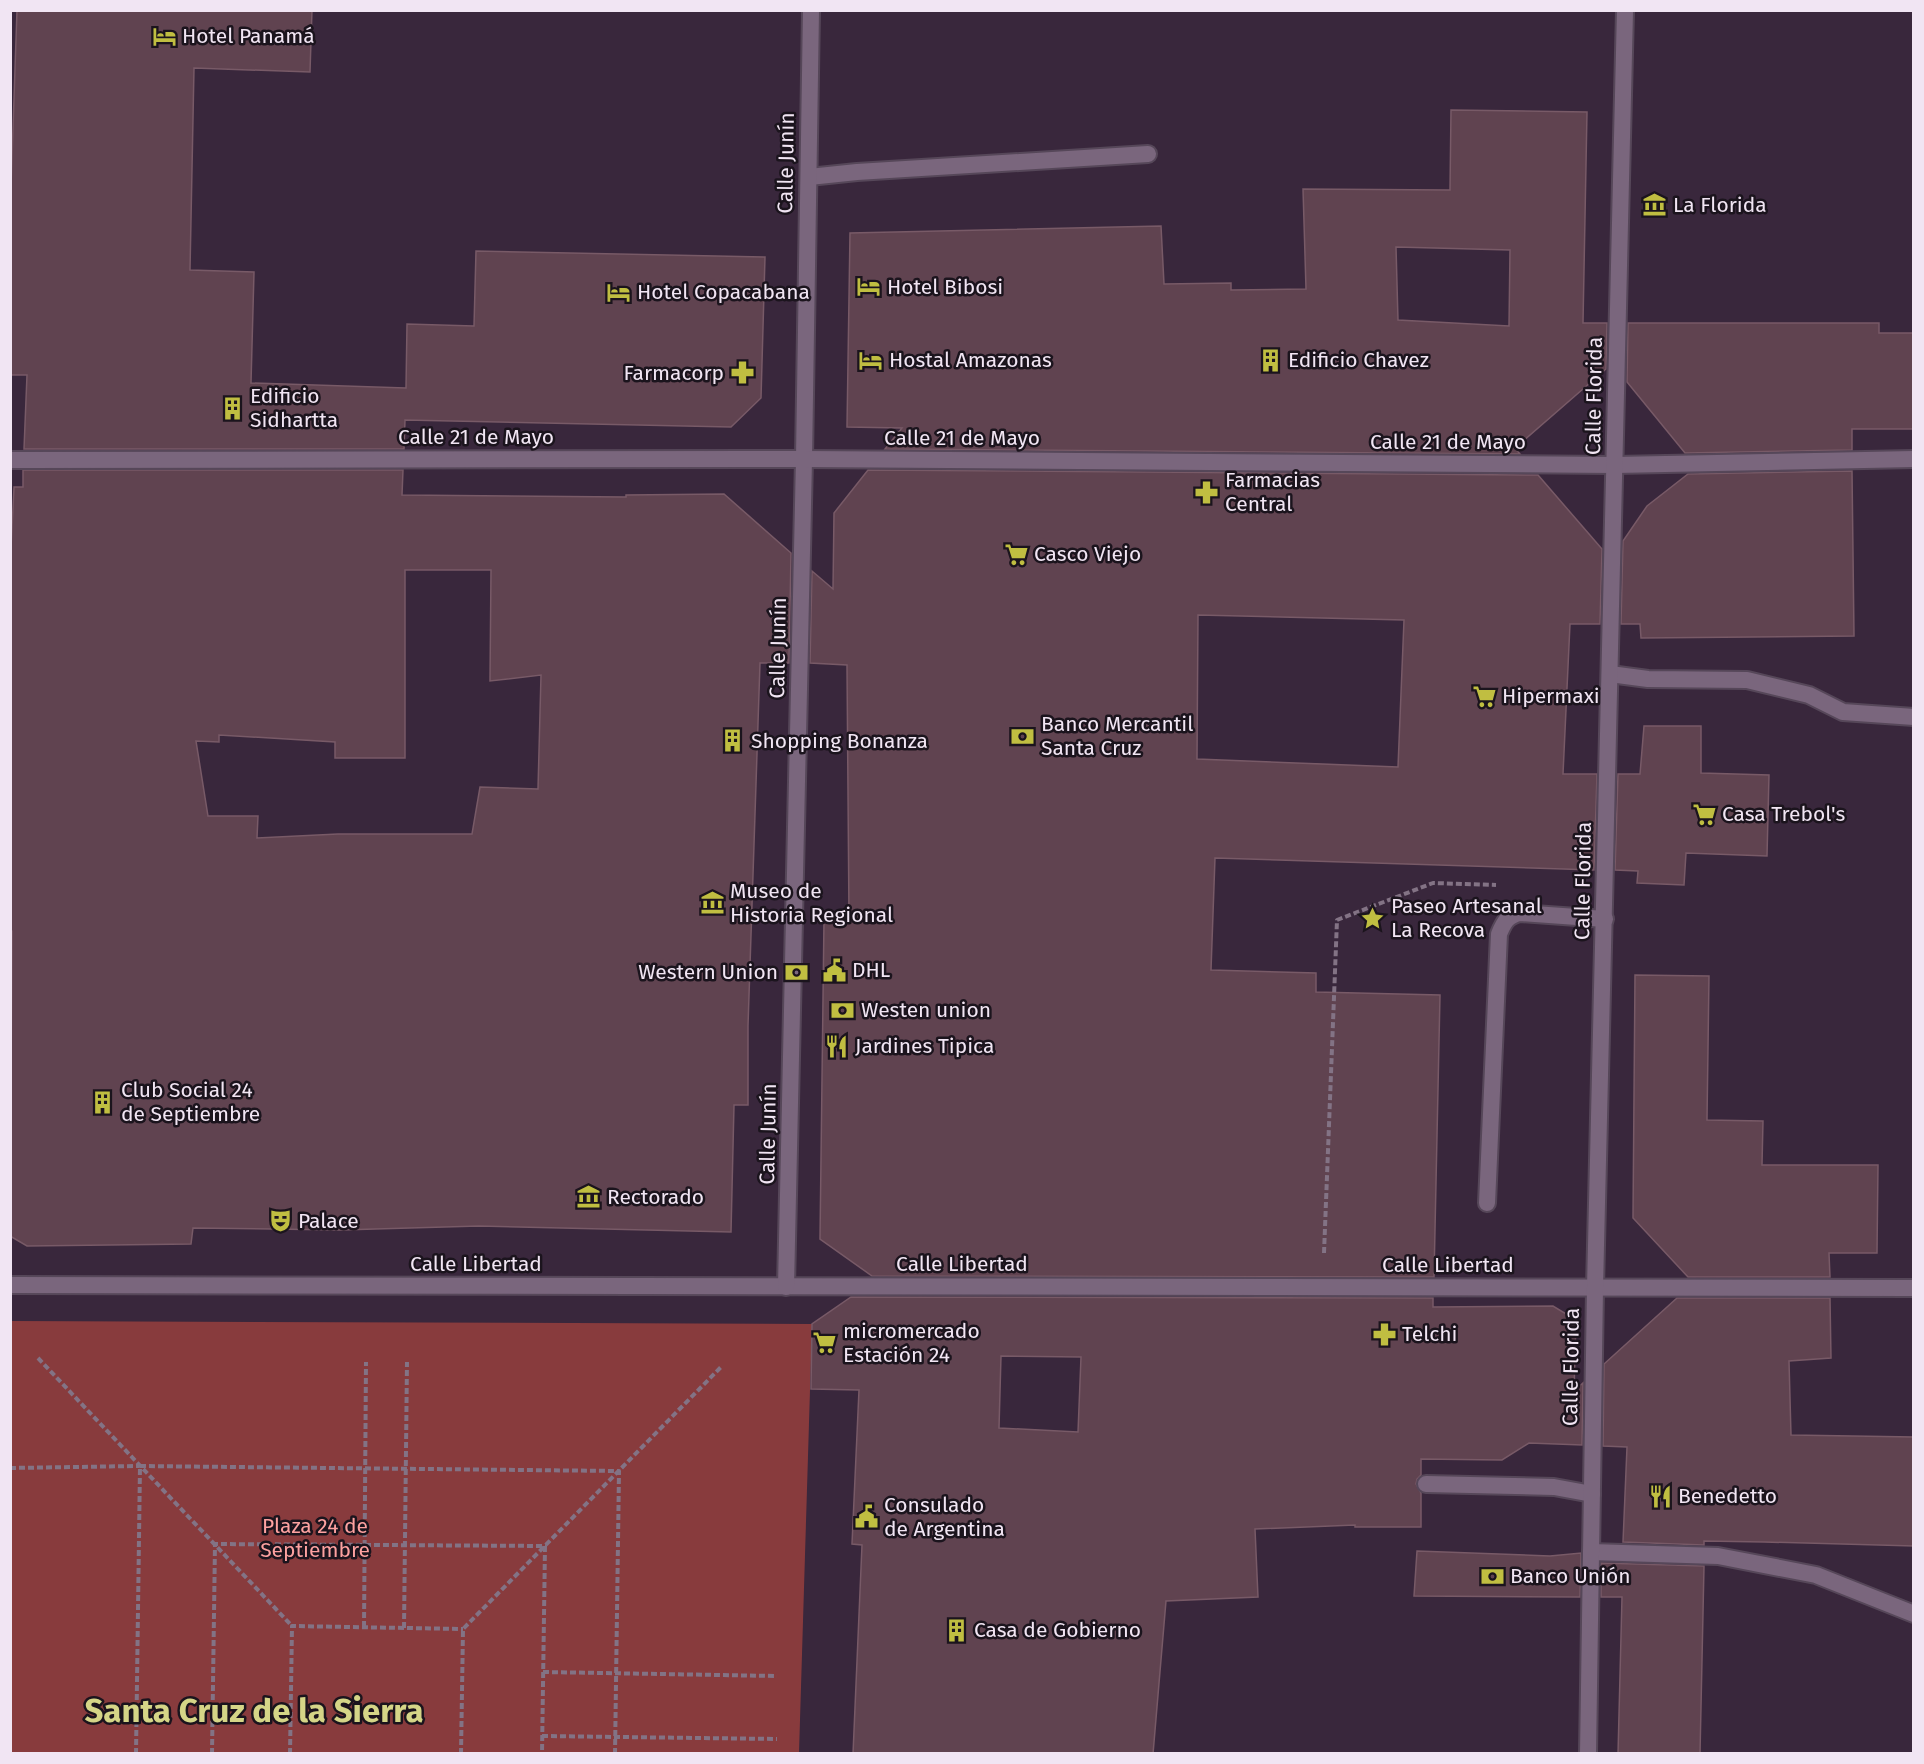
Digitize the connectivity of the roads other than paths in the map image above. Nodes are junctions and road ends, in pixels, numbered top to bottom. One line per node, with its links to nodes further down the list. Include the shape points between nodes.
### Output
1 (811, 10): 4 (street, Calle Junín)
2 (1625, 10): 8 (street, Calle Florida)
3 (1148, 154): 4 (street)
4 (809, 177): 5 (street, Calle Junín)
5 (804, 459): 7 (street, Calle 21 de Mayo); 8 (street, Calle 21 de Mayo); 14 (street, Calle Junín)
6 (1914, 459): 8 (street, Calle 21 de Mayo)
7 (10, 460)
8 (1615, 465): 9 (street, Calle Florida)
9 (1610, 674): 10 (street, via 1648,679 1748,680 1809,695 1843,712); 11 (street, Calle Florida)
10 (1914, 717)
11 (1605, 919): 12 (street, via 1520,913 1505,921 1499,934); 15 (street, Calle Florida)
12 (1487, 1203)
13 (10, 1285): 14 (street, Calle Libertad)
14 (786, 1287): 15 (street, Calle Libertad)
15 (1595, 1288): 16 (street, Calle Libertad); 18 (street, Calle Florida)
16 (1914, 1288)
17 (1426, 1484): 18 (street, via 1554,1486)
18 (1592, 1494): 19 (street, Calle Florida)
19 (1591, 1552): 20 (street, via 1718,1556 1816,1575); 21 (street, Calle Florida)
20 (1914, 1614)
21 (1588, 1754)

